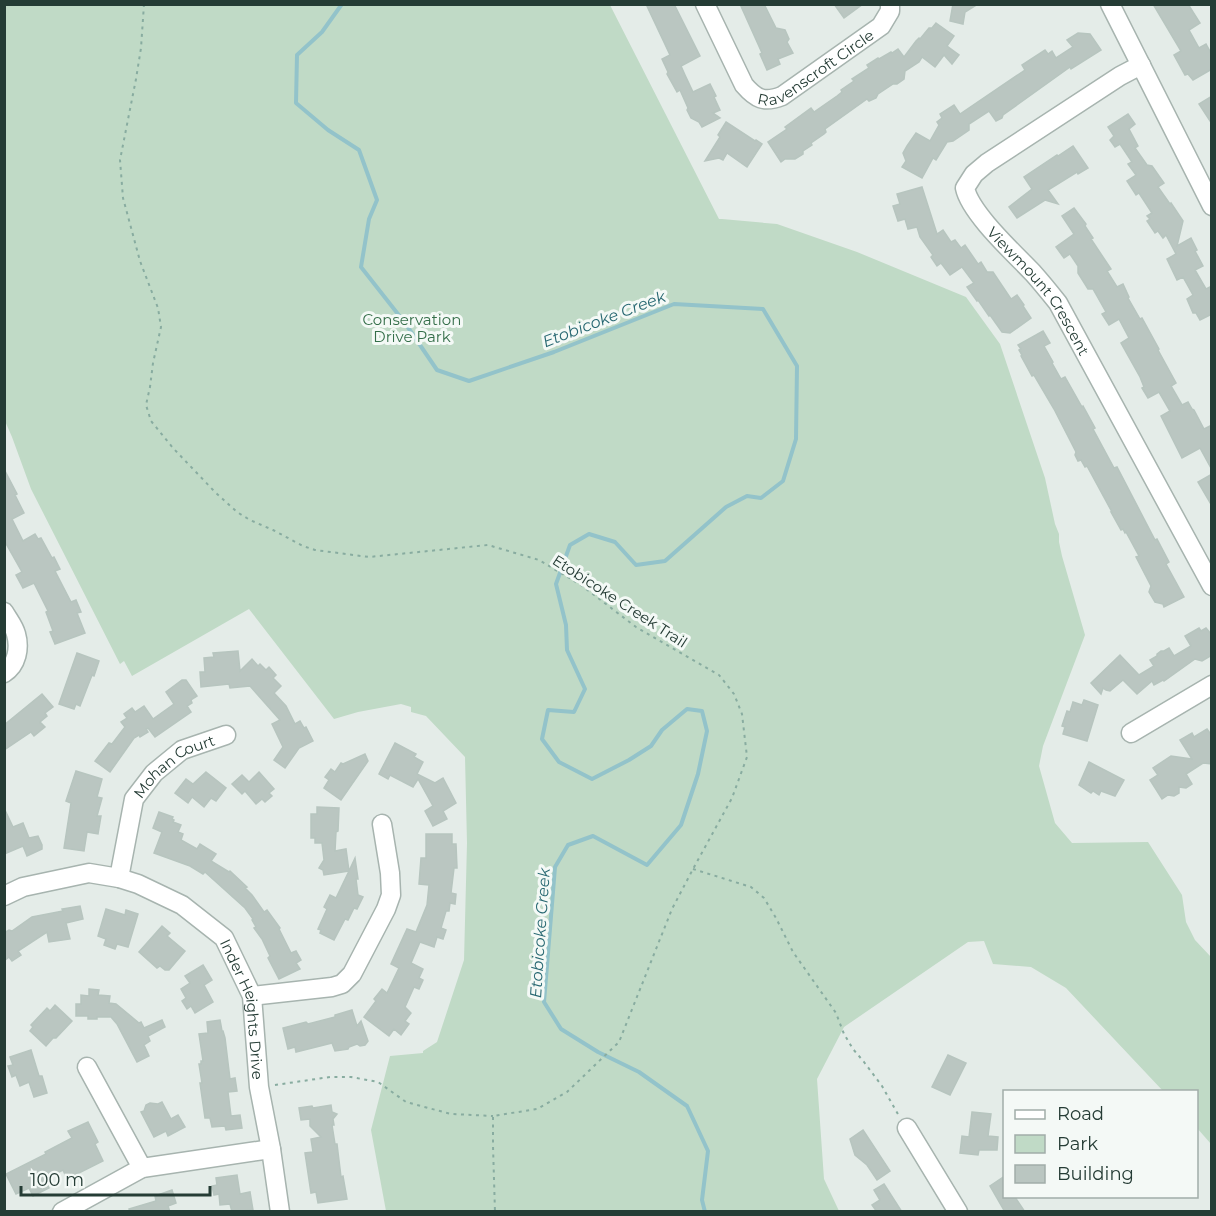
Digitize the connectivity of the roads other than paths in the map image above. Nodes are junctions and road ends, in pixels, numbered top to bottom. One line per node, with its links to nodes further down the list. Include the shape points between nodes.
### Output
1 (705, 4): 2 (street, Ravenscroft Circle, via 744,85 753,96 770,101 881,26)
2 (890, 4)
3 (1110, 4): 4 (street)
4 (1141, 65): 5 (street); 7 (street, Viewmount Crescent, via 987,163 965,188 990,228 1058,303)
5 (1205, 176): 6 (street)
6 (1212, 206)
7 (1212, 586)
8 (4, 612): 9 (street, via 16,634 18,655)
9 (4, 673)
10 (1212, 685): 11 (street)
11 (1131, 733)
12 (226, 735): 14 (street, Mohan Court, via 182,750 154,773 134,799)
13 (382, 824): 16 (street, via 391,895 352,974 332,987)
14 (119, 878): 15 (street, Inder Heights Drive, via 89,873 23,887); 16 (street, Inder Heights Drive, via 182,905 224,938)
15 (4, 896)
16 (252, 996): 19 (street, Inder Heights Drive, via 259,1087)
17 (87, 1067): 20 (street)
18 (907, 1128): 23 (street)
19 (271, 1149): 20 (street); 22 (street, Inder Heights Drive)
20 (142, 1168): 21 (street)
21 (63, 1212)
22 (280, 1212)
23 (958, 1212)

